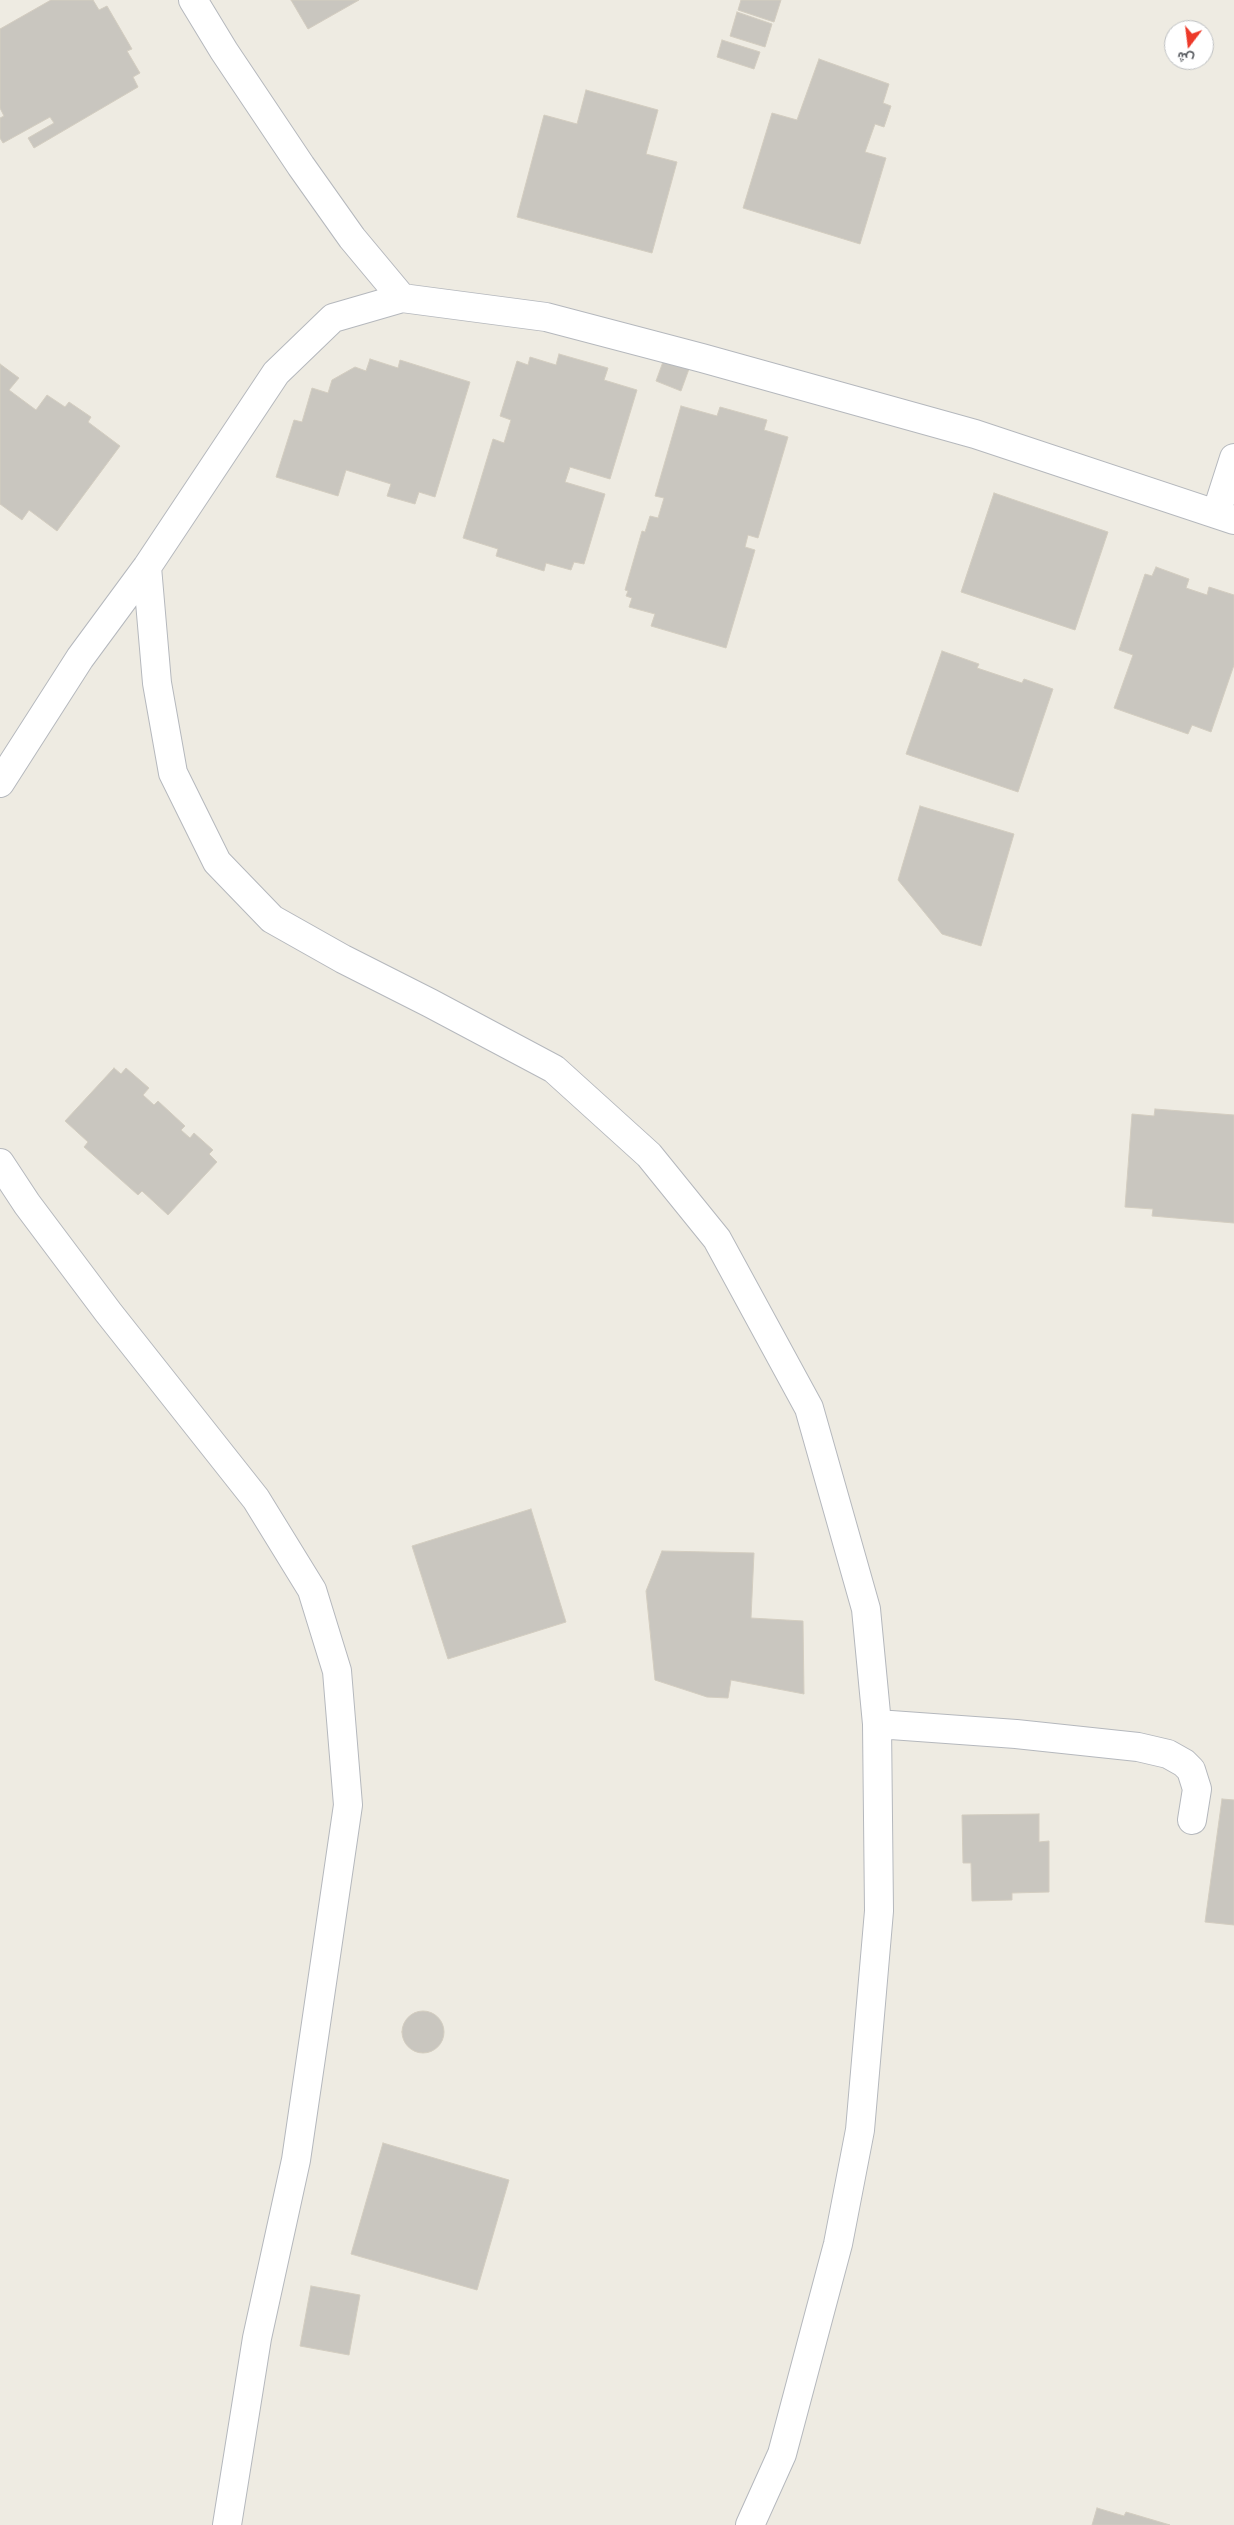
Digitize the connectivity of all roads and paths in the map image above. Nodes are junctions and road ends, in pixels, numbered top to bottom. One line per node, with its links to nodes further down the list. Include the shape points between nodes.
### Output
1 (193, 0): 2 (street, via 301,166 352,238)
2 (402, 298): 4 (street, via 546,317 693,356 975,434); 5 (street, via 332,318 276,373)
3 (1234, 458): 4 (street)
4 (1225, 517)
5 (147, 567): 6 (street, via 80,658); 8 (street, via 157,683 173,774 217,862 272,919 554,1069 649,1155 717,1239 809,1408 866,1609)
6 (0, 783)
7 (0, 1163): 10 (street, via 108,1312 256,1499 312,1590 337,1671 348,1805 296,2160 257,2338)
8 (877, 1724): 9 (street, via 1016,1734 1138,1747 1168,1754 1191,1770 1197,1789); 11 (street, via 879,1911 860,2130 838,2244 782,2454)
9 (1192, 1820)
10 (227, 2525)
11 (750, 2525)

